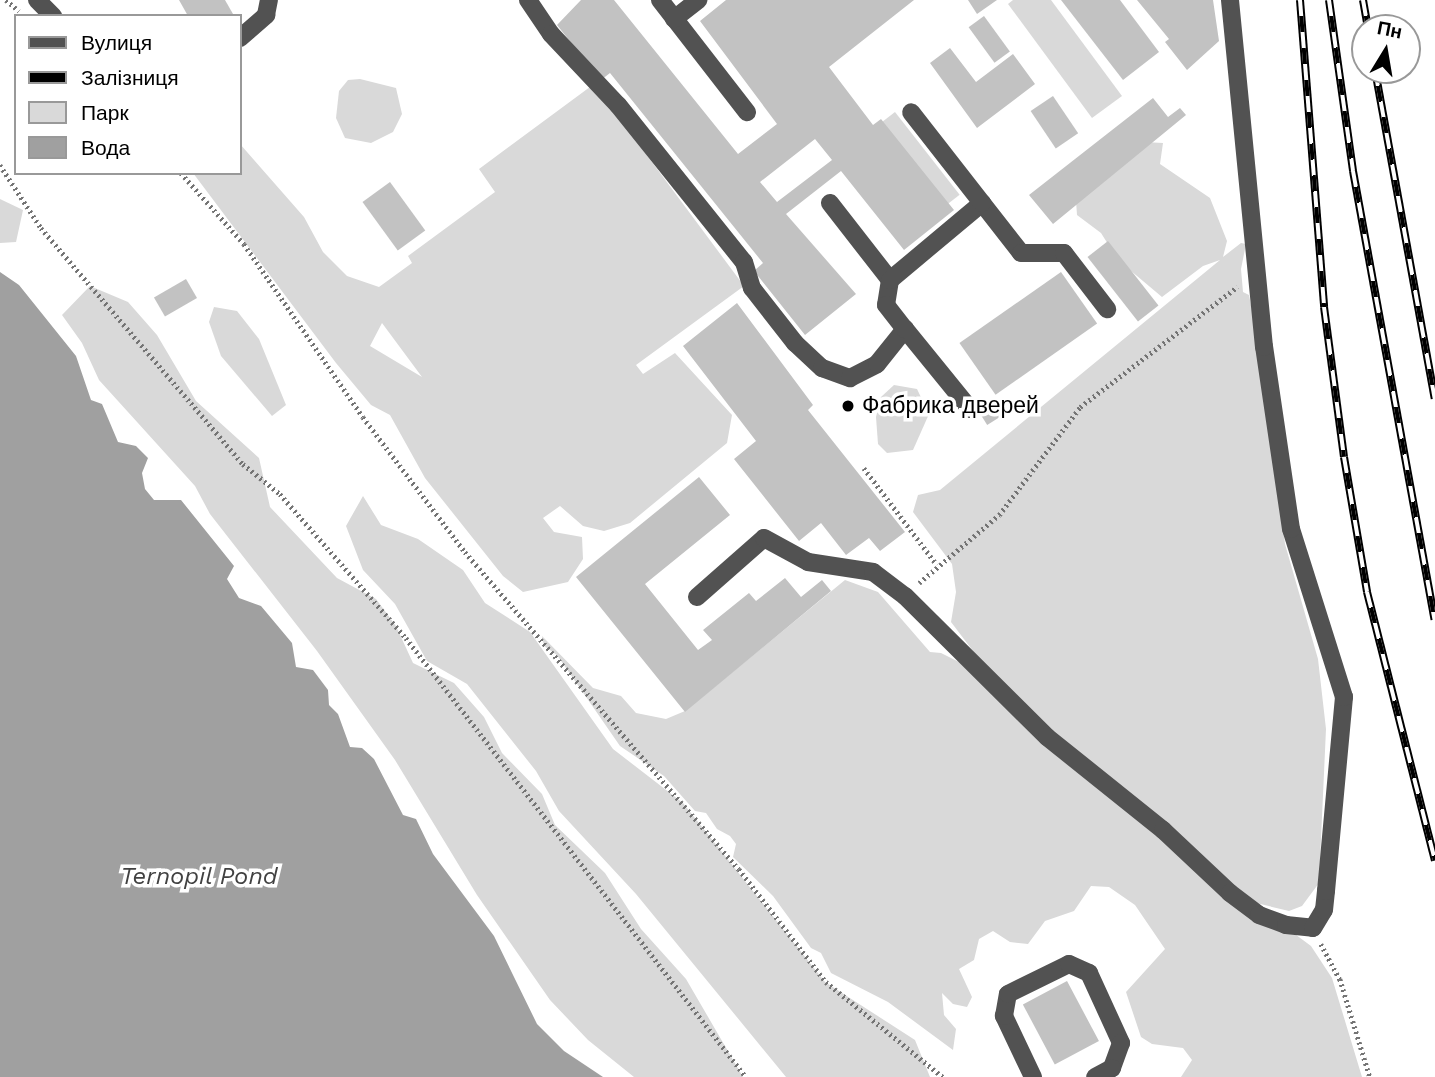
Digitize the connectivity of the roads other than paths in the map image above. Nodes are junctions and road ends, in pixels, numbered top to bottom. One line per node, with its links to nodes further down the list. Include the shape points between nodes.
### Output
1 (37, 0): 7 (street)
2 (269, 0): 9 (street, via 267,15)
3 (528, 0): 16 (street, via 551,34 618,105 744,262 752,288 794,343 821,368 850,378 877,364)
4 (660, 0): 8 (street)
5 (698, 0): 8 (street)
6 (1230, 0): 18 (street, via 1264,347 1291,529 1344,697 1324,910 1313,928 1259,915 1230,893 1163,830 1046,737 905,596 873,572 808,562 764,538)
7 (51, 14)
8 (674, 19): 10 (street)
9 (242, 36)
10 (747, 112)
11 (911, 112): 13 (street)
12 (830, 203): 14 (street)
13 (982, 203): 14 (street); 15 (street, via 1021,253 1064,253)
14 (890, 280): 16 (street, via 886,305)
15 (1107, 309)
16 (905, 328): 17 (street)
17 (970, 409)
18 (697, 597)
19 (1035, 1077): 20 (street); 21 (street, via 1004,1016 1008,994 1069,964 1090,973 1121,1043 1112,1068)
20 (1049, 1077)
21 (1095, 1077)

